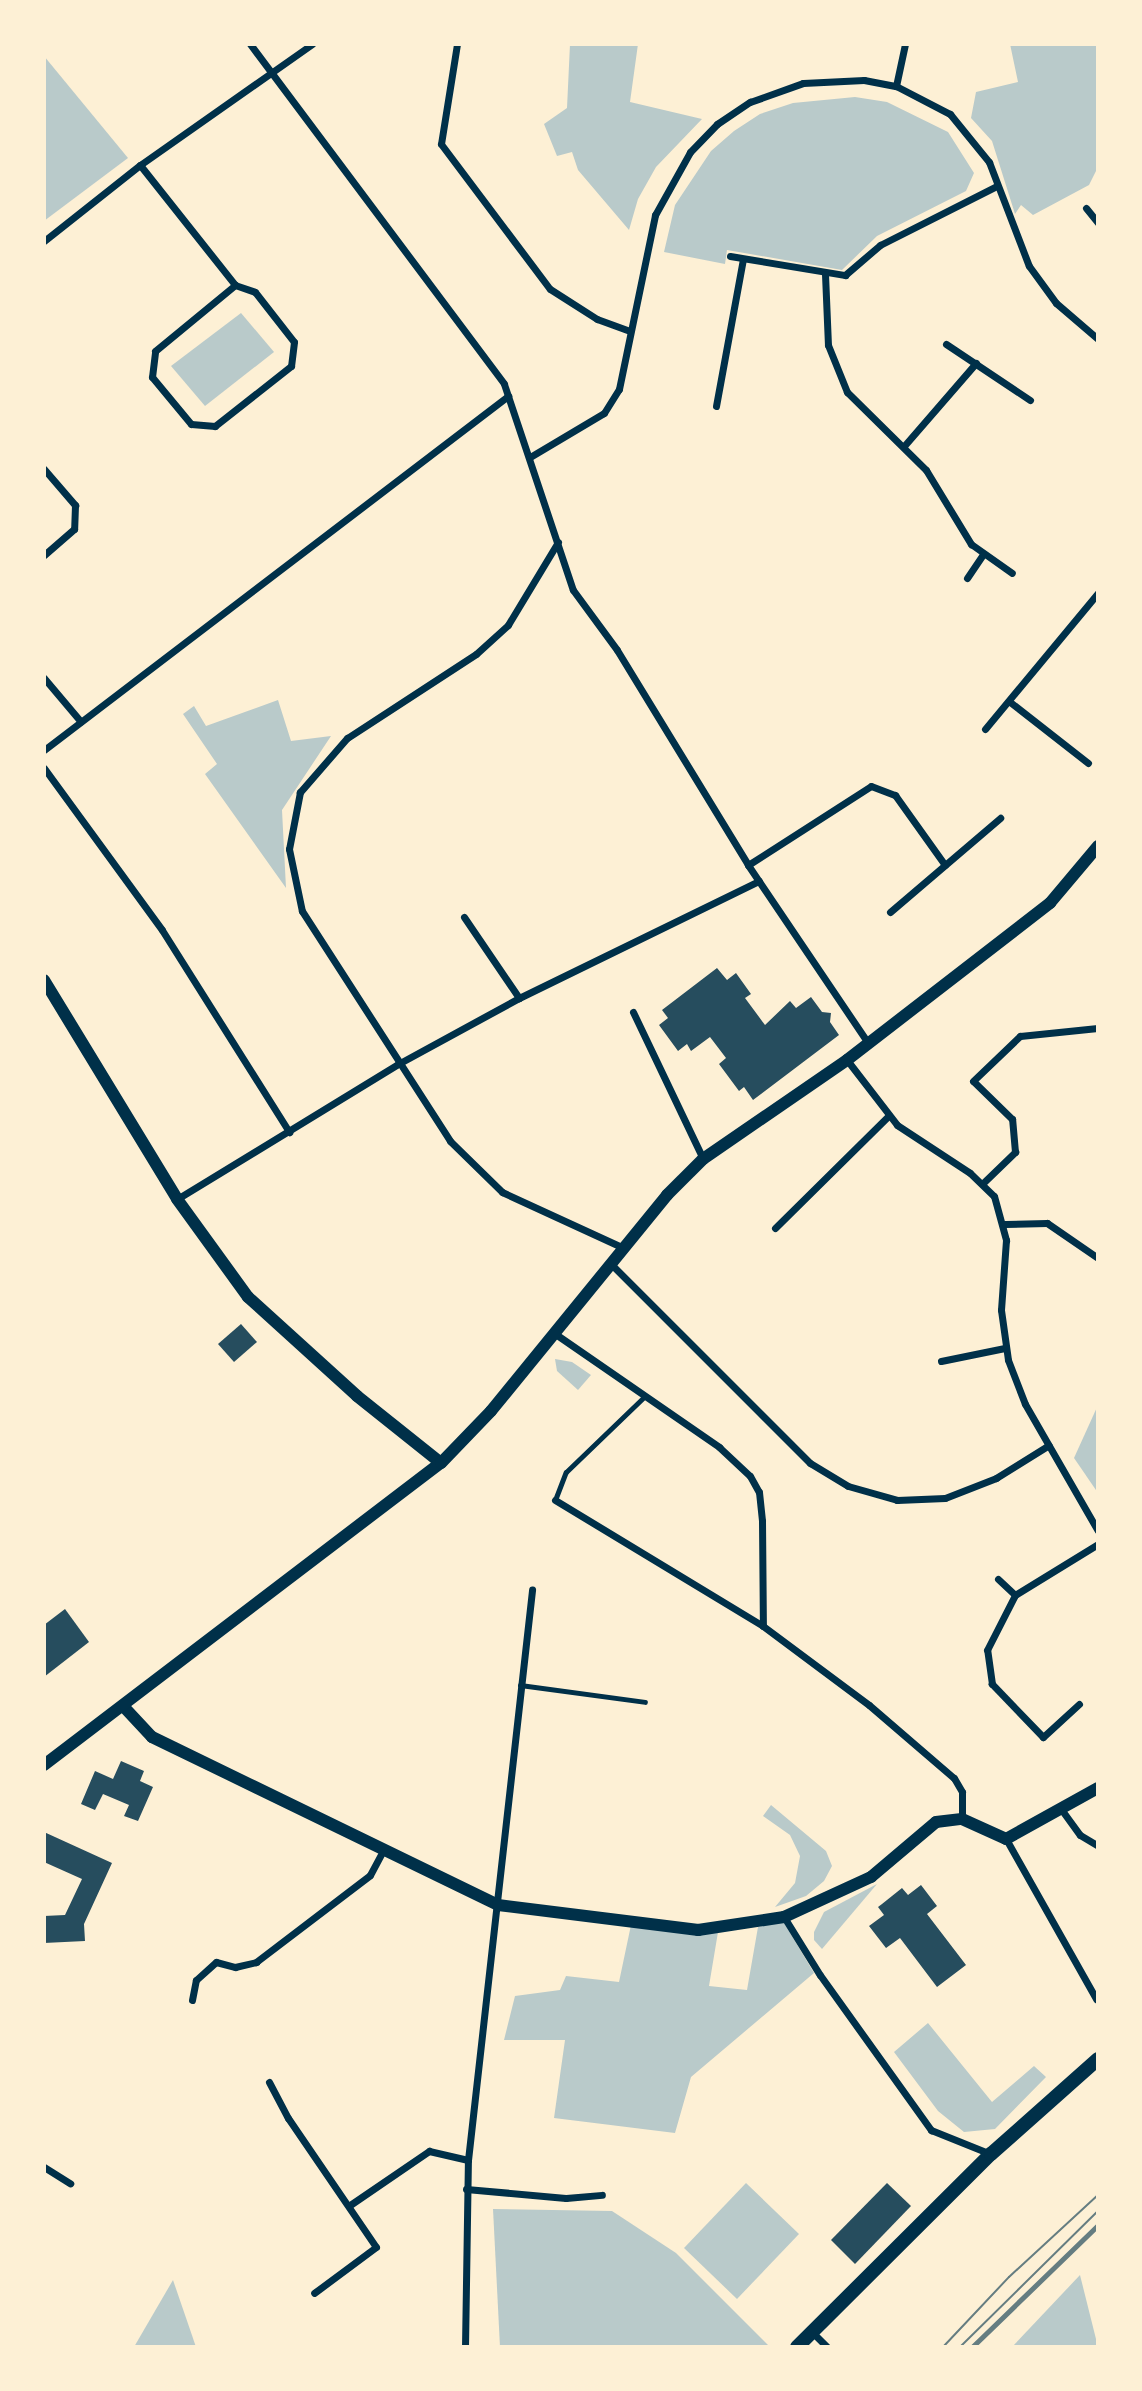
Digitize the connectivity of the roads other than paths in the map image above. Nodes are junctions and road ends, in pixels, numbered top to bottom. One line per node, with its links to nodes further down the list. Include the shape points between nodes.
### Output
1 (250, 44): 5 (street)
2 (312, 44): 5 (street)
3 (457, 44): 16 (street, via 441,144 550,289 597,319)
4 (905, 44): 6 (street)
5 (273, 73): 7 (street); 20 (street, via 504,384)
6 (896, 86): 8 (street, via 950,114 972,136); 16 (street, via 855,79 803,83 774,91 717,124 690,152 659,206)
7 (140, 165): 11 (street); 15 (street)
8 (998, 186): 14 (street, via 880,245 853,271); 17 (street, via 1028,266 1056,303)
9 (1087, 208): 10 (street)
10 (1098, 223)
11 (44, 241)
12 (730, 256): 13 (street)
13 (743, 259): 14 (street); 22 (street)
14 (825, 274): 23 (street, via 828,345 838,377 858,406)
15 (235, 285): 15 (street, via 155,351 152,377 191,424 215,426 291,366 294,342 255,292)
16 (630, 331): 24 (street, via 619,389 604,414)
17 (1098, 339)
18 (947, 344): 19 (street)
19 (976, 363): 21 (street); 23 (street)
20 (508, 396): 24 (street); 34 (street)
21 (1030, 400)
22 (716, 406)
23 (904, 446): 27 (street, via 936,485 959,531)
24 (530, 457): 26 (street)
25 (44, 469): 28 (street, via 75,505 74,529)
26 (558, 542): 41 (street, via 573,590 617,650); 52 (street, via 508,625 476,654 347,738 300,792 289,849 302,911)
27 (983, 554): 29 (street); 30 (street)
28 (44, 555)
29 (1012, 573)
30 (967, 578)
31 (1098, 593): 33 (street)
32 (44, 678): 34 (street)
33 (1010, 702): 35 (street); 37 (street)
34 (81, 722): 36 (street)
35 (985, 729)
36 (44, 750)
37 (1088, 763)
38 (44, 768): 54 (street, via 162,930)
39 (1000, 818): 42 (street)
40 (1098, 846): 50 (street, via 1050,903)
41 (748, 865): 42 (street, via 871,786 895,795); 43 (street)
42 (945, 865): 44 (street)
43 (759, 881): 47 (street); 50 (street)
44 (890, 912)
45 (464, 917): 47 (street)
46 (44, 980): 57 (street)
47 (519, 998): 52 (street)
48 (633, 1012): 55 (street)
49 (1098, 1028): 56 (street, via 1020,1036 973,1081 1012,1119 1015,1152)
50 (868, 1043): 51 (street)
51 (847, 1060): 53 (street); 55 (street)
52 (398, 1064): 54 (street); 60 (street, via 450,1141 502,1192)
53 (888, 1116): 56 (street); 59 (street)
54 (289, 1132): 57 (street)
55 (703, 1159): 60 (street)
56 (983, 1183): 58 (street, via 998,1203)
57 (177, 1199): 68 (street, via 248,1297 357,1396)
58 (1005, 1224): 61 (street, via 1046,1223); 64 (street, via 1000,1310)
59 (775, 1228)
60 (624, 1248): 62 (street)
61 (1098, 1258)
62 (612, 1265): 63 (street); 67 (street, via 810,1463 848,1486 897,1500 945,1498 996,1478)
63 (554, 1333): 66 (street); 68 (street, via 491,1411)
64 (1005, 1348): 65 (street); 67 (street, via 1016,1384)
65 (941, 1361)
66 (643, 1398): 69 (lane, via 566,1472); 75 (street, via 719,1447 750,1476 759,1492)
67 (1049, 1446): 70 (street)
68 (441, 1463): 79 (street)
69 (555, 1500): 75 (street)
70 (1098, 1531)
71 (1098, 1544): 74 (street)
72 (998, 1579): 74 (street)
73 (532, 1590): 76 (street)
74 (1015, 1595): 78 (street, via 987,1650 992,1684 1043,1737)
75 (763, 1626): 83 (street, via 869,1705 954,1778 962,1792)
76 (520, 1685): 77 (lane); 87 (street)
77 (645, 1702)
78 (1079, 1704)
79 (124, 1707): 80 (street); 86 (street, via 152,1737)
80 (44, 1765)
81 (1098, 1788): 82 (street)
82 (1061, 1809): 84 (street); 85 (street, via 1080,1835)
83 (962, 1819): 84 (street); 88 (street, via 923,1828 871,1877)
84 (1006, 1839): 89 (street)
85 (1098, 1846)
86 (382, 1852): 87 (street); 90 (street, via 370,1875 256,1962 236,1967 216,1962 196,1980)
87 (498, 1905): 88 (street, via 698,1930); 94 (street)
88 (785, 1917): 93 (street, via 820,1975 931,2130)
89 (1096, 1999)
90 (192, 2000)
91 (1098, 2059): 93 (main road)
92 (269, 2082): 99 (street, via 288,2118)
93 (992, 2154): 101 (main road)
94 (468, 2160): 97 (street); 99 (street, via 429,2151)
95 (44, 2167): 96 (street)
96 (70, 2183)
97 (466, 2189): 98 (street, via 566,2199); 102 (street)
98 (602, 2195)
99 (350, 2205): 100 (street, via 376,2247)
100 (314, 2293)
101 (812, 2332): 103 (main road); 104 (street)
102 (466, 2347)
103 (797, 2347)
104 (827, 2347)

